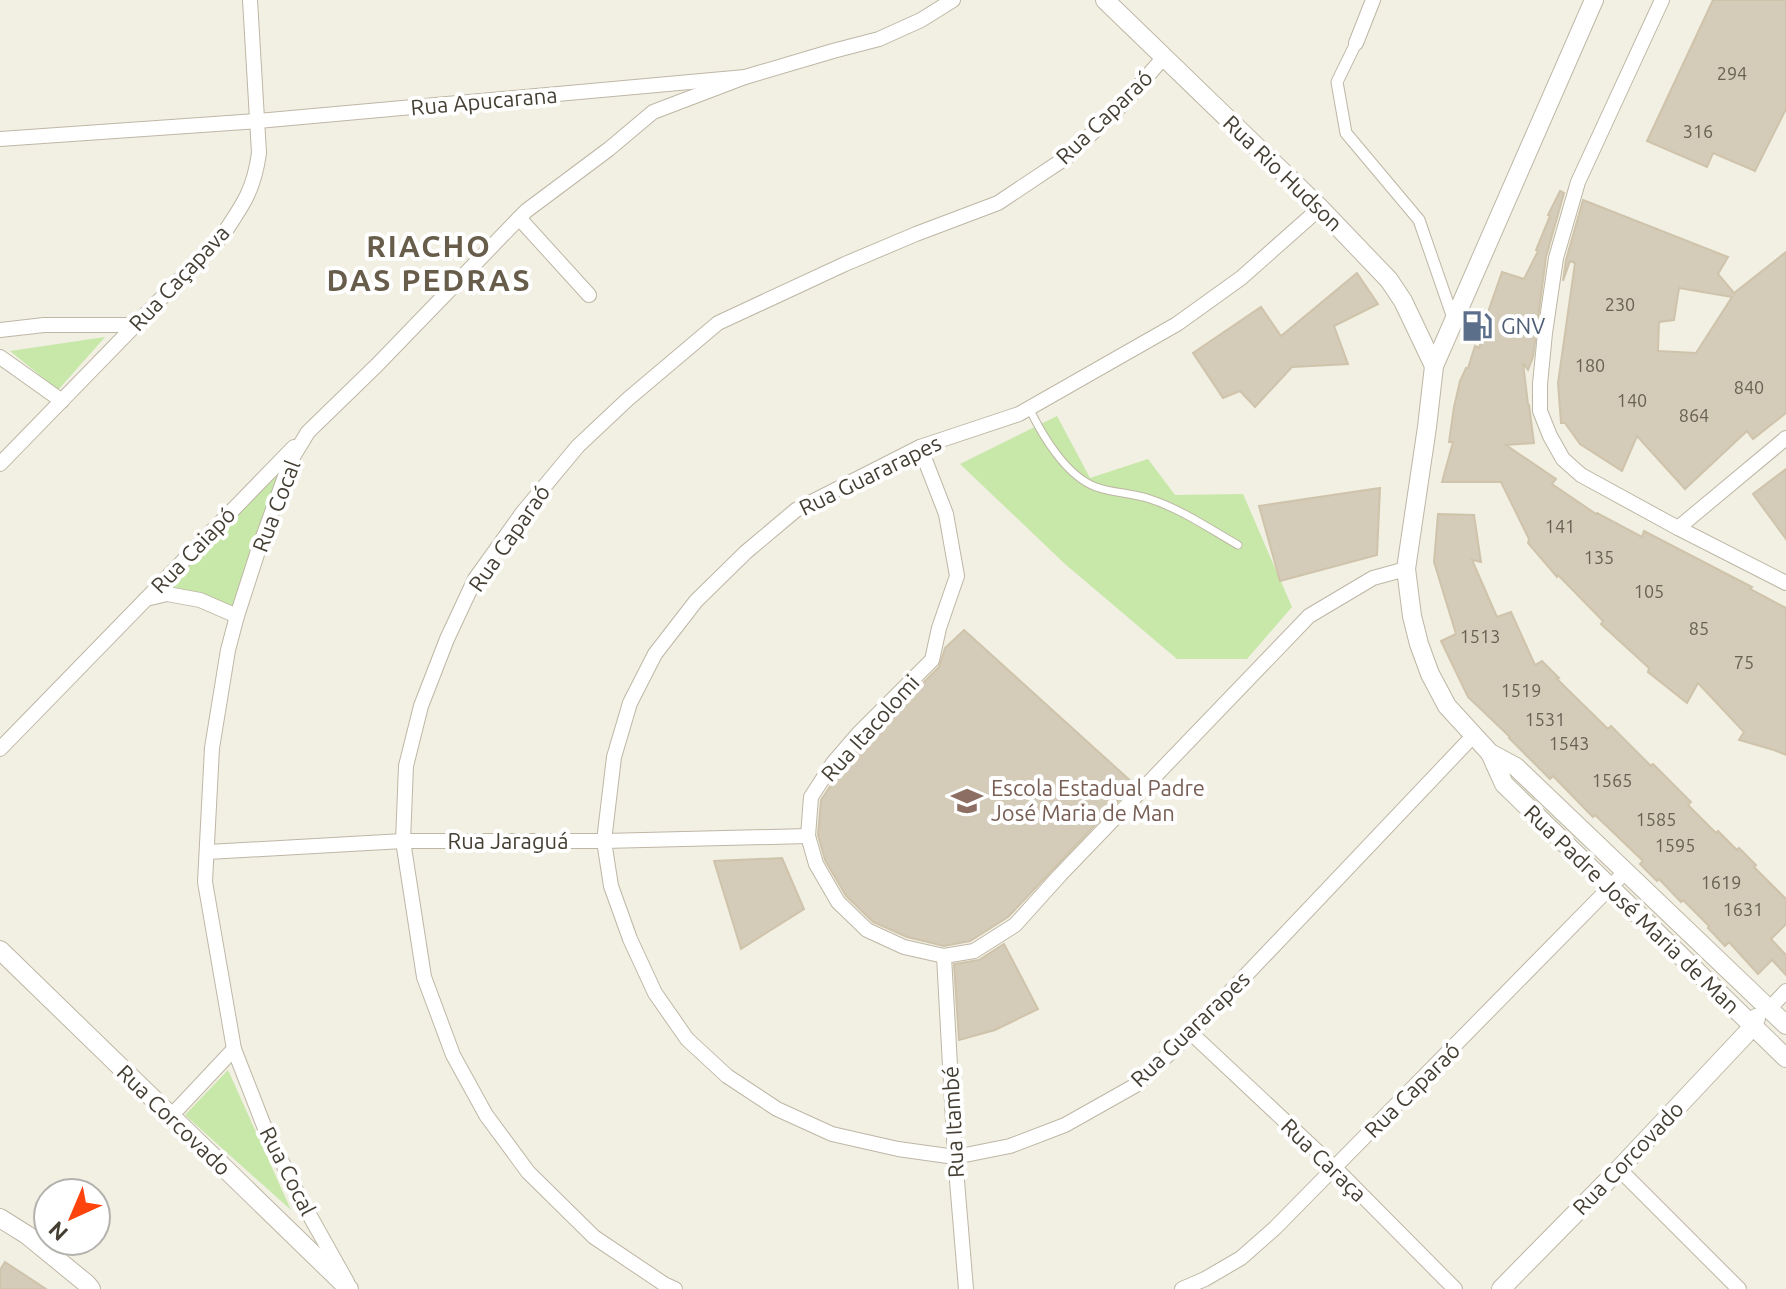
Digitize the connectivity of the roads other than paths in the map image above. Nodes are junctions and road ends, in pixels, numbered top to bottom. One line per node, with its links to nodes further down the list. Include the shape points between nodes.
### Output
1 (250, 0): 10 (street, Rua Caçapava)
2 (953, 0): 9 (street, Rua Apucarana, via 879,39)
3 (1105, 0): 8 (street, Rua Rio Hudson)
4 (1373, 0): 7 (street)
5 (1594, 0): 15 (street, Rua Padre José Maria de Man)
6 (1662, 0): 26 (street, via 1573,197 1556,258 1540,411 1563,459 1581,475)
7 (1356, 43): 15 (street, via 1337,82 1346,133 1419,220)
8 (1164, 57): 12 (street, Rua Rio Hudson); 36 (street, Rua Caparaó, via 1124,103 1056,165 998,203 845,264 718,323 578,446 475,579 447,639 421,706 406,766)
9 (745, 77): 10 (street, Rua Apucarana); 13 (street, Rua Cocal, via 653,112)
10 (258, 121): 11 (street, Rua Apucarana); 16 (street, Rua Caçapava, via 256,176 248,196 222,236)
11 (0, 139)
12 (1320, 208): 19 (street, Rua Rio Hudson, via 1389,280); 21 (street, Rua Guararapes, via 1241,278 1177,324)
13 (519, 218): 14 (street); 22 (street, Rua Cocal)
14 (589, 295)
15 (1454, 321): 19 (street, Rua Padre José Maria de Man)
16 (136, 325): 17 (street); 20 (street, Rua Caçapava)
17 (0, 330)
18 (0, 357): 20 (street)
19 (1434, 366): 28 (street, Rua Padre José Maria de Man)
20 (62, 401): 25 (street, Rua Caçapava)
21 (1029, 408): 24 (street, Rua Guararapes); 27 (lane, via 1046,440 1087,483 1151,499)
22 (308, 432): 30 (street, Rua Caiapó); 31 (street, Rua Cocal, via 291,460)
23 (1786, 438): 26 (street)
24 (920, 447): 35 (street, Rua Itacolomi, via 946,514 957,576 932,660 833,763 811,797); 37 (street, Rua Guararapes, via 796,510 696,601 655,654 630,703 614,757)
25 (0, 464)
26 (1678, 528): 29 (street)
27 (1238, 545)
28 (1406, 569): 32 (street, Rua Padre José Maria de Man, via 1412,616 1430,674 1447,706); 42 (street, Rua Itacolomi, via 1373,578 1309,616 1015,925 974,951)
29 (1786, 583)
30 (145, 599): 31 (street, Rua Caiapó, via 167,594 200,600); 33 (street, Rua Caiapó)
31 (237, 616): 38 (street, Rua Cocal, via 212,748)
32 (1473, 736): 34 (street, Rua Padre José Maria de Man); 47 (street, Rua Guararapes)
33 (0, 749)
34 (1490, 753): 39 (street, Rua Padre José Maria de Man, via 1516,767); 40 (street, Rua Padre José Maria de Man, via 1504,784)
35 (808, 836): 37 (street, Rua Jaraguá); 42 (street, Rua Itacolomi, via 816,864 838,902 867,930 904,947)
36 (403, 841): 37 (street, Rua Jaraguá); 38 (street, Rua Jaraguá); 58 (street, Rua Caparaó, via 424,977 453,1055 486,1115 528,1172 594,1237)
37 (604, 841): 52 (street, Rua Guararapes, via 611,886 655,993 687,1039 727,1076 777,1109 832,1134)
38 (208, 852): 49 (street, Rua Cocal, via 205,882)
39 (1626, 871): 40 (street, Rua Caparaó); 44 (street, Rua Padre José Maria de Man)
40 (1611, 888): 46 (street, Rua Padre José Maria de Man); 53 (street, Rua Caparaó)
41 (0, 950): 51 (street, Rua Corcovado)
42 (944, 956): 52 (street, Rua Itambé)
43 (1786, 991): 44 (street)
44 (1769, 1009): 45 (street, Rua Padre José Maria de Man)
45 (1786, 1025)
46 (1753, 1026): 48 (street, via 1765,1016); 50 (street, Rua Padre José Maria de Man); 54 (street, Rua Corcovado)
47 (1191, 1033): 52 (street, Rua Guararapes, via 1136,1085 1065,1125 1010,1146); 53 (street, Rua Caraça)
48 (1786, 1036)
49 (234, 1049): 51 (street); 57 (street, Rua Cocal, via 270,1138)
50 (1786, 1058)
51 (171, 1116): 57 (street, Rua Corcovado)
52 (955, 1157): 59 (street, Rua Itambé)
53 (1335, 1168): 60 (street, Rua Caparaó, via 1241,1258); 61 (street, Rua Caraça)
54 (1619, 1169): 62 (street, Rua Corcovado); 63 (street)
55 (0, 1218): 56 (street)
56 (91, 1289)
57 (350, 1289)
58 (675, 1289)
59 (966, 1289)
60 (1182, 1289)
61 (1455, 1289)
62 (1501, 1289)
63 (1739, 1289)

